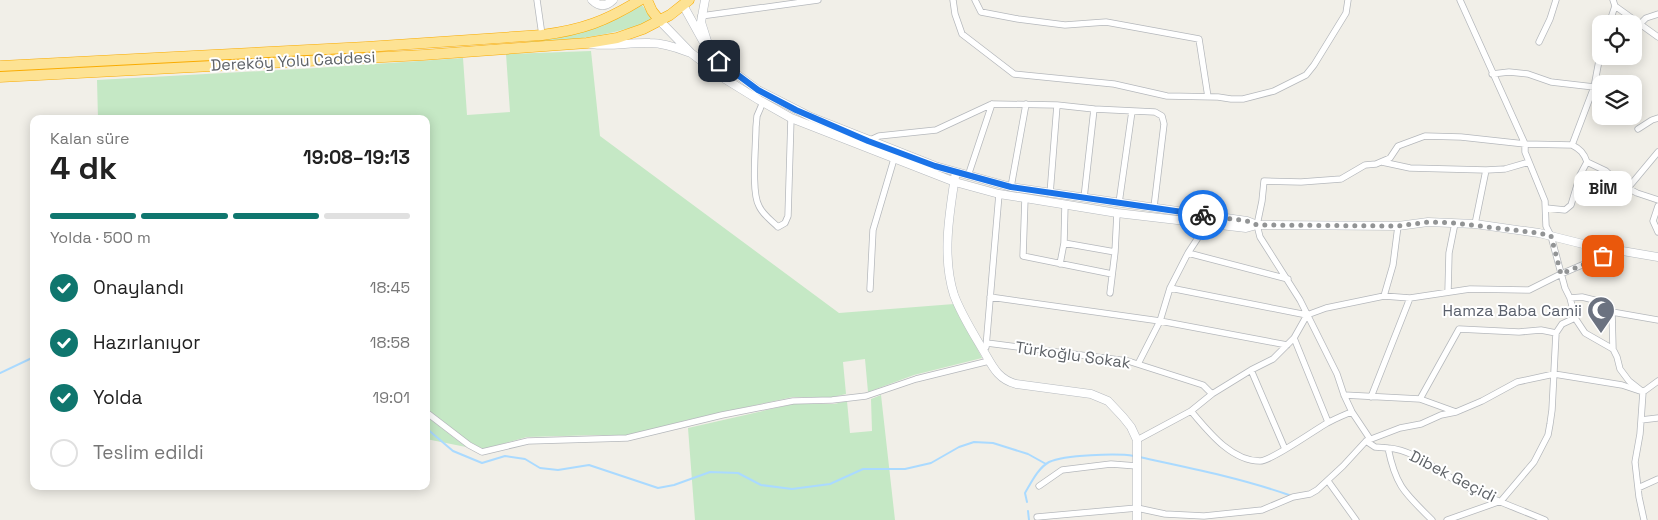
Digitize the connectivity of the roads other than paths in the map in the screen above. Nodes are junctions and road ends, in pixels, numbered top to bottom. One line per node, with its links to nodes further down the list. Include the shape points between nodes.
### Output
1 (537, 0): 21 (street)
2 (592, 0): 3 (main road, via 603,5)
3 (613, 0)
4 (640, 0): 21 (highway, Dereköy Yolu Caddesi, via 609,18 582,28)
5 (647, 0): 18 (highway)
6 (705, 0): 17 (main road)
7 (818, 0): 17 (street)
8 (954, 0): 32 (street, via 962,34 1014,74 1114,84 1167,96)
9 (975, 0): 32 (street, via 981,12 1018,19 1066,25 1106,22 1199,39)
10 (1348, 0): 32 (street, via 1346,13 1306,75 1282,88 1243,100)
11 (1460, 0): 28 (street)
12 (1556, 0): 23 (street)
13 (684, 2): 18 (highway, Dereköy Yolu Caddesi); 25 (main road)
14 (1614, 3): 16 (street)
15 (1658, 14): 19 (street)
16 (1629, 15)
17 (701, 16): 25 (main road)
18 (660, 21): 24 (highway, Dereköy Yolu Caddesi, via 624,36); 26 (main road)
19 (1642, 22)
20 (1642, 25): 22 (street)
21 (542, 35): 27 (highway, Dereköy Yolu Caddesi)
22 (1658, 36)
23 (1540, 42)
24 (587, 43): 26 (main road, via 603,46 649,42); 29 (highway, Dereköy Yolu Caddesi)
25 (708, 48): 42 (main road, via 729,70 758,90)
26 (691, 53): 33 (main road)
27 (0, 66)
28 (1492, 74): 30 (street, via 1528,74 1541,80); 43 (street)
29 (0, 77)
30 (1592, 87)
31 (1592, 92): 44 (street)
32 (1208, 98)
33 (763, 102): 39 (main road); 39 (street, via 756,127 755,193 763,213 778,227 788,216)
34 (992, 104): 35 (street); 42 (street, via 936,130 879,136); 52 (street)
35 (1026, 104): 36 (street); 54 (street)
36 (1057, 105): 37 (street); 57 (street)
37 (1094, 109): 38 (street); 59 (street)
38 (1132, 111): 61 (street); 64 (street, via 1155,112 1164,120)
39 (791, 118): 46 (main road)
40 (1658, 118): 41 (street)
41 (1638, 129)
42 (868, 141): 51 (main road)
43 (1525, 144): 44 (street); 47 (street, via 1425,136 1398,146 1390,158); 48 (street)
44 (1572, 145): 49 (street, via 1584,155)
45 (1658, 152): 55 (street)
46 (894, 159): 53 (main road); 84 (street, via 873,230)
47 (1382, 162): 50 (street, via 1410,168); 70 (street, via 1365,166 1340,179 1264,181)
48 (1528, 162): 50 (street, via 1505,169); 65 (street)
49 (1586, 162): 55 (street, via 1606,171); 65 (street, via 1571,205 1565,210)
50 (1486, 170): 69 (street)
51 (956, 173): 52 (main road); 53 (main road)
52 (968, 176): 54 (main road)
53 (955, 182): 56 (main road); 101 (main road, via 948,266 956,301)
54 (1011, 187): 57 (main road)
55 (1628, 188): 60 (street)
56 (999, 194): 58 (main road); 88 (street)
57 (1050, 194): 59 (main road)
58 (1025, 198): 62 (main road); 79 (street, via 1023,256)
59 (1084, 198): 61 (main road)
60 (1658, 200)
61 (1119, 203): 64 (main road); 66 (main road)
62 (1065, 205): 66 (main road); 74 (street)
63 (1658, 206): 72 (street, via 1653,221)
64 (1154, 208): 70 (main road)
65 (1546, 208): 73 (street, via 1546,226)
66 (1118, 213): 68 (main road); 76 (street)
67 (1455, 223): 69 (main road); 71 (main road); 85 (street, via 1449,253)
68 (1206, 224): 70 (main road, via 1246,228); 77 (street)
69 (1475, 224): 73 (main road)
70 (1257, 225): 71 (main road); 82 (street, via 1260,237)
71 (1398, 226): 87 (street, via 1393,265)
72 (1658, 232)
73 (1551, 236): 75 (main road); 81 (street)
74 (1064, 244): 76 (street); 79 (street)
75 (1617, 250): 78 (main road); 81 (street)
76 (1115, 252): 80 (street)
77 (1188, 254): 82 (street); 83 (street)
78 (1658, 257)
79 (1060, 264): 80 (street)
80 (1112, 274): 86 (street)
81 (1561, 274): 85 (street, via 1529,290); 90 (street)
82 (1288, 279): 92 (street)
83 (1170, 288): 92 (street); 95 (street)
84 (870, 289)
85 (1448, 292): 89 (street)
86 (1110, 293)
87 (1384, 296): 89 (street); 92 (street)
88 (990, 297): 95 (street); 98 (street)
89 (1410, 298): 109 (street)
90 (1570, 298): 91 (street, via 1598,301); 93 (street)
91 (1612, 312): 94 (street); 100 (street)
92 (1307, 314): 97 (street); 108 (street)
93 (1575, 318): 96 (street, via 1562,324); 100 (street, via 1585,333)
94 (1658, 320)
95 (1160, 321): 99 (street); 102 (street)
96 (1556, 333): 104 (street); 110 (street, via 1459,328)
97 (1294, 338): 99 (street); 117 (street)
98 (987, 343): 101 (street); 102 (street, Türkoğlu Sokak)
99 (1287, 345): 103 (street, via 1273,358)
100 (1612, 349): 106 (street, via 1620,369)
101 (987, 358): 114 (street, via 866,396 792,401 627,438 528,441 482,452); 118 (main road, via 999,376 1011,383 1102,398 1131,427)
102 (1138, 364): 107 (street, Türkoğlu Sokak, via 1203,385)
103 (1251, 370): 107 (street); 121 (street)
104 (1554, 374): 106 (street, via 1622,385); 113 (street, via 1517,382); 127 (street, via 1548,435 1534,462)
105 (1658, 381): 106 (street)
106 (1643, 392): 116 (street)
107 (1212, 394): 111 (street)
108 (1344, 395): 109 (street); 112 (street)
109 (1371, 397): 110 (street)
110 (1420, 399): 113 (street)
111 (1191, 411): 118 (street); 121 (street, via 1234,453 1247,459 1263,461)
112 (1352, 412): 117 (street); 119 (street, via 1370,438)
113 (1456, 412): 119 (street)
114 (430, 415)
115 (1658, 418): 116 (street)
116 (1641, 420): 126 (street, via 1635,462)
117 (1328, 422): 121 (street)
118 (1137, 440): 122 (main road)
119 (1366, 441): 120 (street, Dibek Geçidi, via 1375,447); 124 (street)
120 (1388, 448): 127 (street, Dibek Geçidi, via 1420,458 1461,484); 132 (street, via 1398,482)
121 (1285, 449)
122 (1137, 465): 125 (street, via 1111,464 1062,470); 128 (main road)
123 (1658, 478): 126 (street)
124 (1328, 480): 128 (street, via 1310,494 1293,497 1262,510 1204,516 1165,514); 131 (street)
125 (1039, 486)
126 (1638, 488): 135 (street)
127 (1501, 501): 133 (street); 134 (street, Dibek Geçidi)
128 (1137, 508): 129 (street); 130 (main road)
129 (1037, 517)
130 (1137, 520)
131 (1356, 520)
132 (1432, 520)
133 (1446, 520)
134 (1545, 520)
135 (1644, 520)

